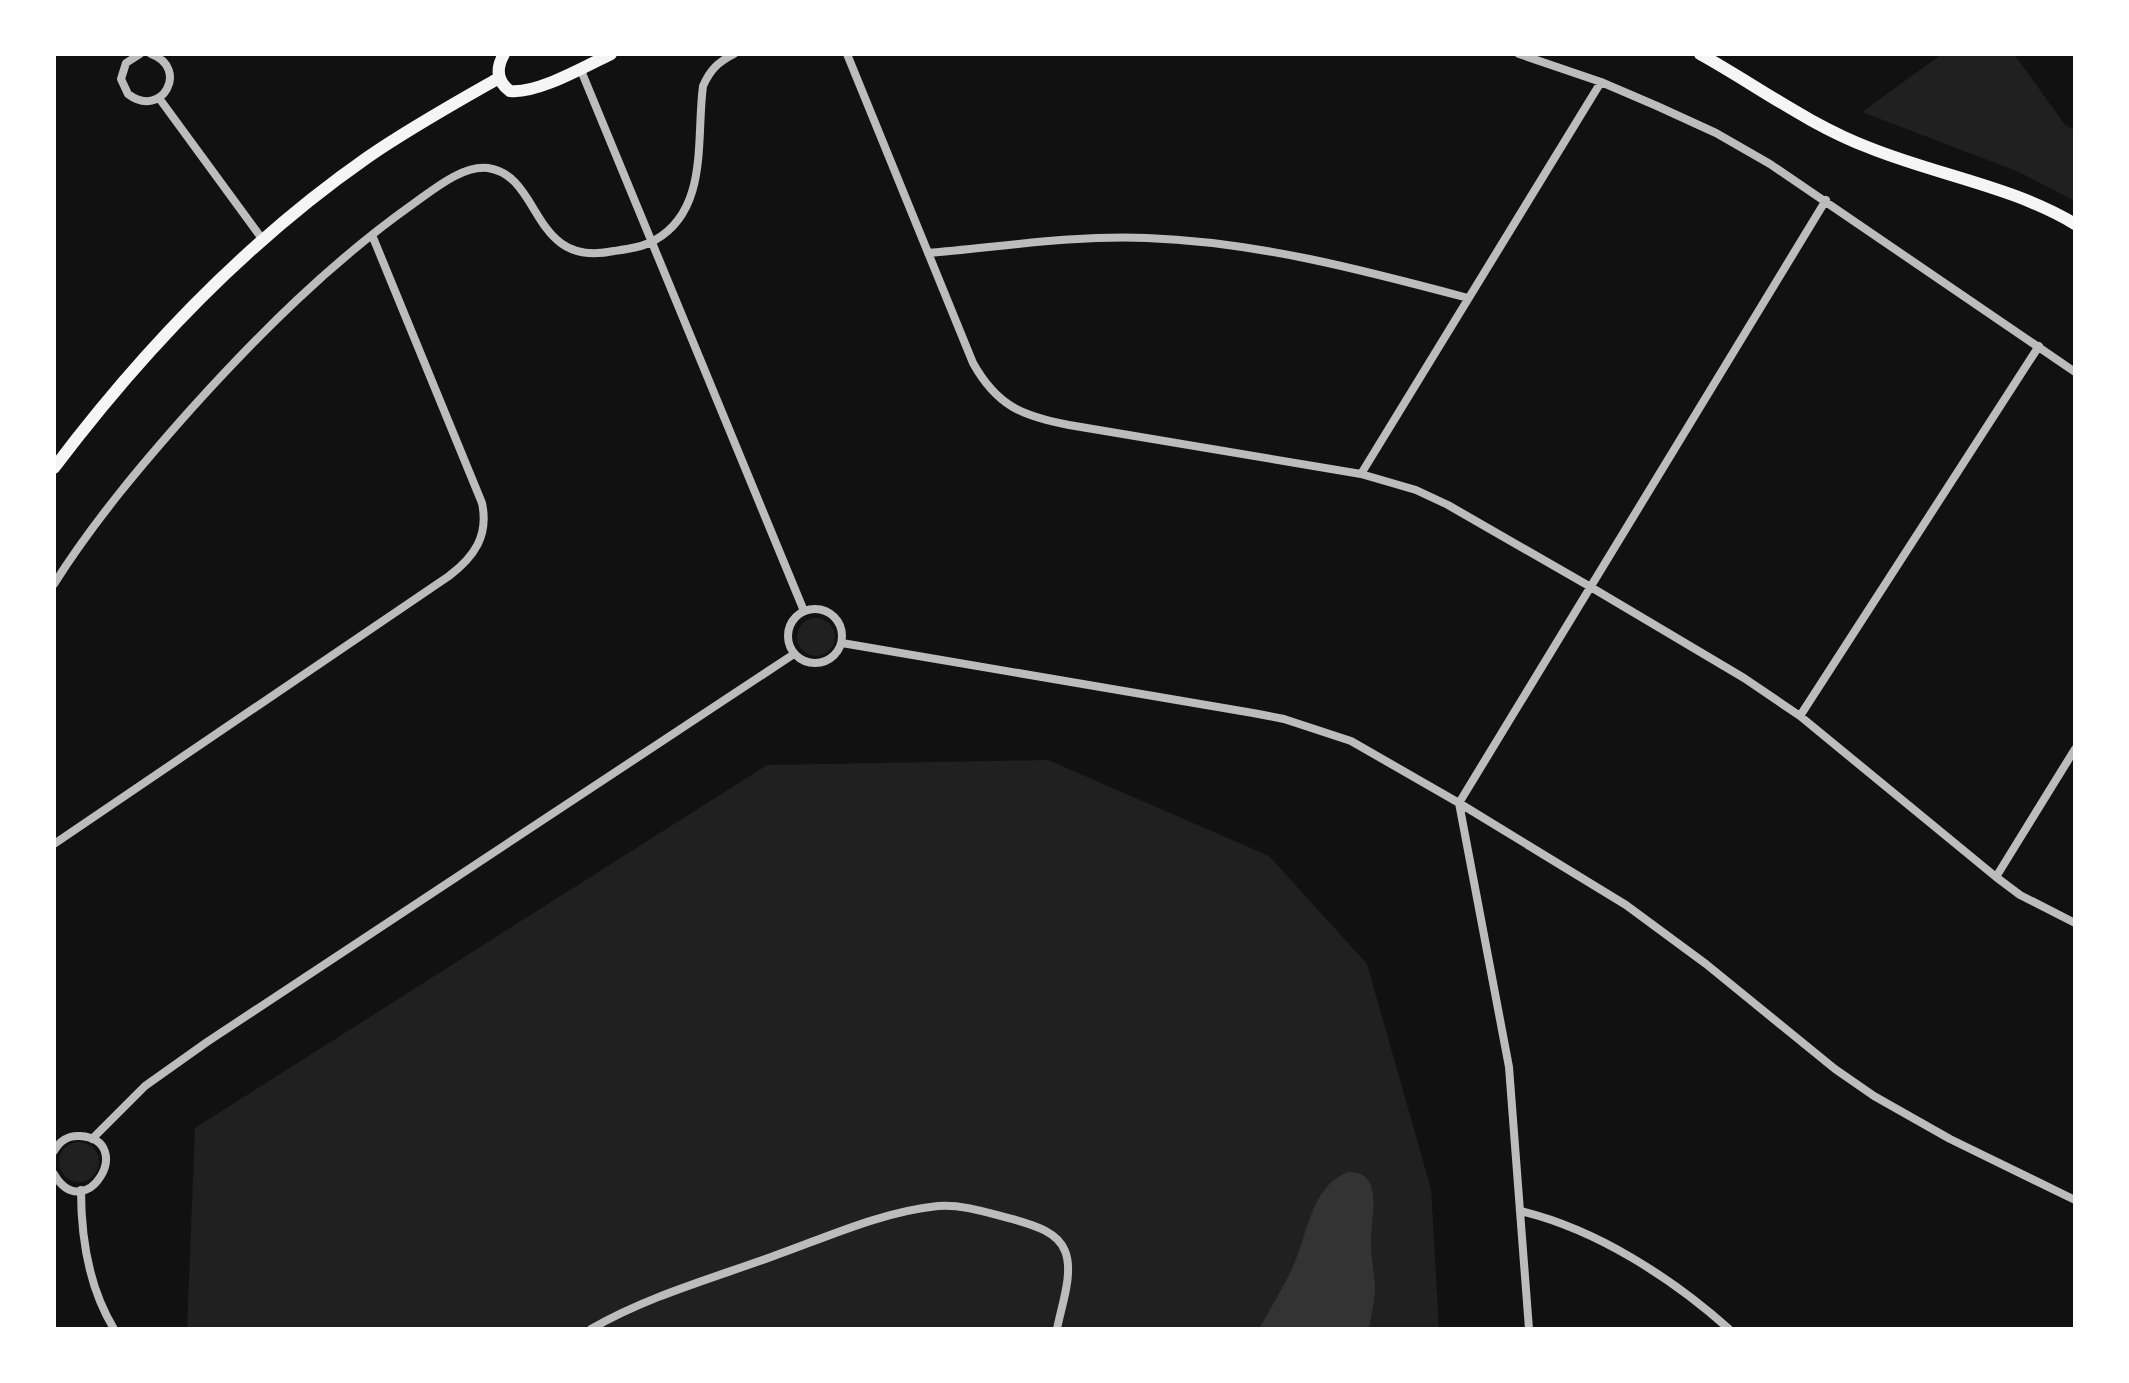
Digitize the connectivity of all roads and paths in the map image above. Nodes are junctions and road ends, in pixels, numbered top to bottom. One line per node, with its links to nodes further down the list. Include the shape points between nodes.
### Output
1 (140, 54): 12 (street, via 126,63 123,87 135,99)
2 (151, 54): 12 (street, via 170,72 169,87)
3 (504, 54): 10 (main road)
4 (611, 54): 9 (main road)
5 (734, 54): 17 (street, via 718,63 703,86 689,203 668,232)
6 (847, 54): 18 (street)
7 (1519, 54): 11 (street)
8 (1700, 54): 14 (main road, via 1868,148 2023,198)
9 (580, 68): 10 (main road, via 519,92 510,91); 17 (street)
10 (499, 78): 16 (main road, via 369,156)
11 (1601, 82): 13 (street, via 1716,133); 19 (street)
12 (159, 98): 16 (street)
13 (1826, 200): 20 (street); 25 (street)
14 (2075, 224)
15 (372, 235): 17 (street, via 435,189 488,168 515,183 550,234 575,251 607,253); 24 (street, via 216,381 131,479); 32 (street, via 482,503 486,520 475,552 449,576)
16 (263, 240): 22 (main road, via 146,353)
17 (652, 242): 26 (street)
18 (928, 253): 19 (street, via 1146,238 1285,254); 23 (street, via 985,384 1022,413)
19 (1468, 298): 23 (street)
20 (2039, 346): 21 (street); 29 (street)
21 (2075, 372)
22 (54, 468)
23 (1361, 474): 25 (street, via 1448,505)
24 (54, 584)
25 (1589, 586): 29 (street); 31 (street)
26 (804, 611): 27 (street, via 821,610 836,618); 28 (street, via 788,630)
27 (842, 643): 28 (street, via 826,662 809,663); 31 (street, via 1284,719 1351,741)
28 (794, 654): 35 (street, via 207,1042 145,1086)
29 (1800, 716): 33 (street)
30 (2075, 749): 33 (street)
31 (1459, 803): 39 (street, via 1626,905 1874,1096); 40 (street, via 1504,1028)
32 (54, 844)
33 (1996, 877): 34 (street)
34 (2075, 923)
35 (92, 1139): 36 (street, via 73,1136); 38 (street, via 104,1153 105,1170 96,1184)
36 (54, 1151)
37 (54, 1174): 38 (street, via 64,1186)
38 (81, 1190): 41 (street, via 91,1270)
39 (2075, 1200)
40 (1520, 1211): 44 (street); 45 (street, via 1607,1244)
41 (114, 1329)
42 (591, 1329): 43 (street, via 653,1299 882,1217 942,1206 1026,1223 1057,1239 1067,1268)
43 (1057, 1329)
44 (1529, 1329)
45 (1729, 1329)

